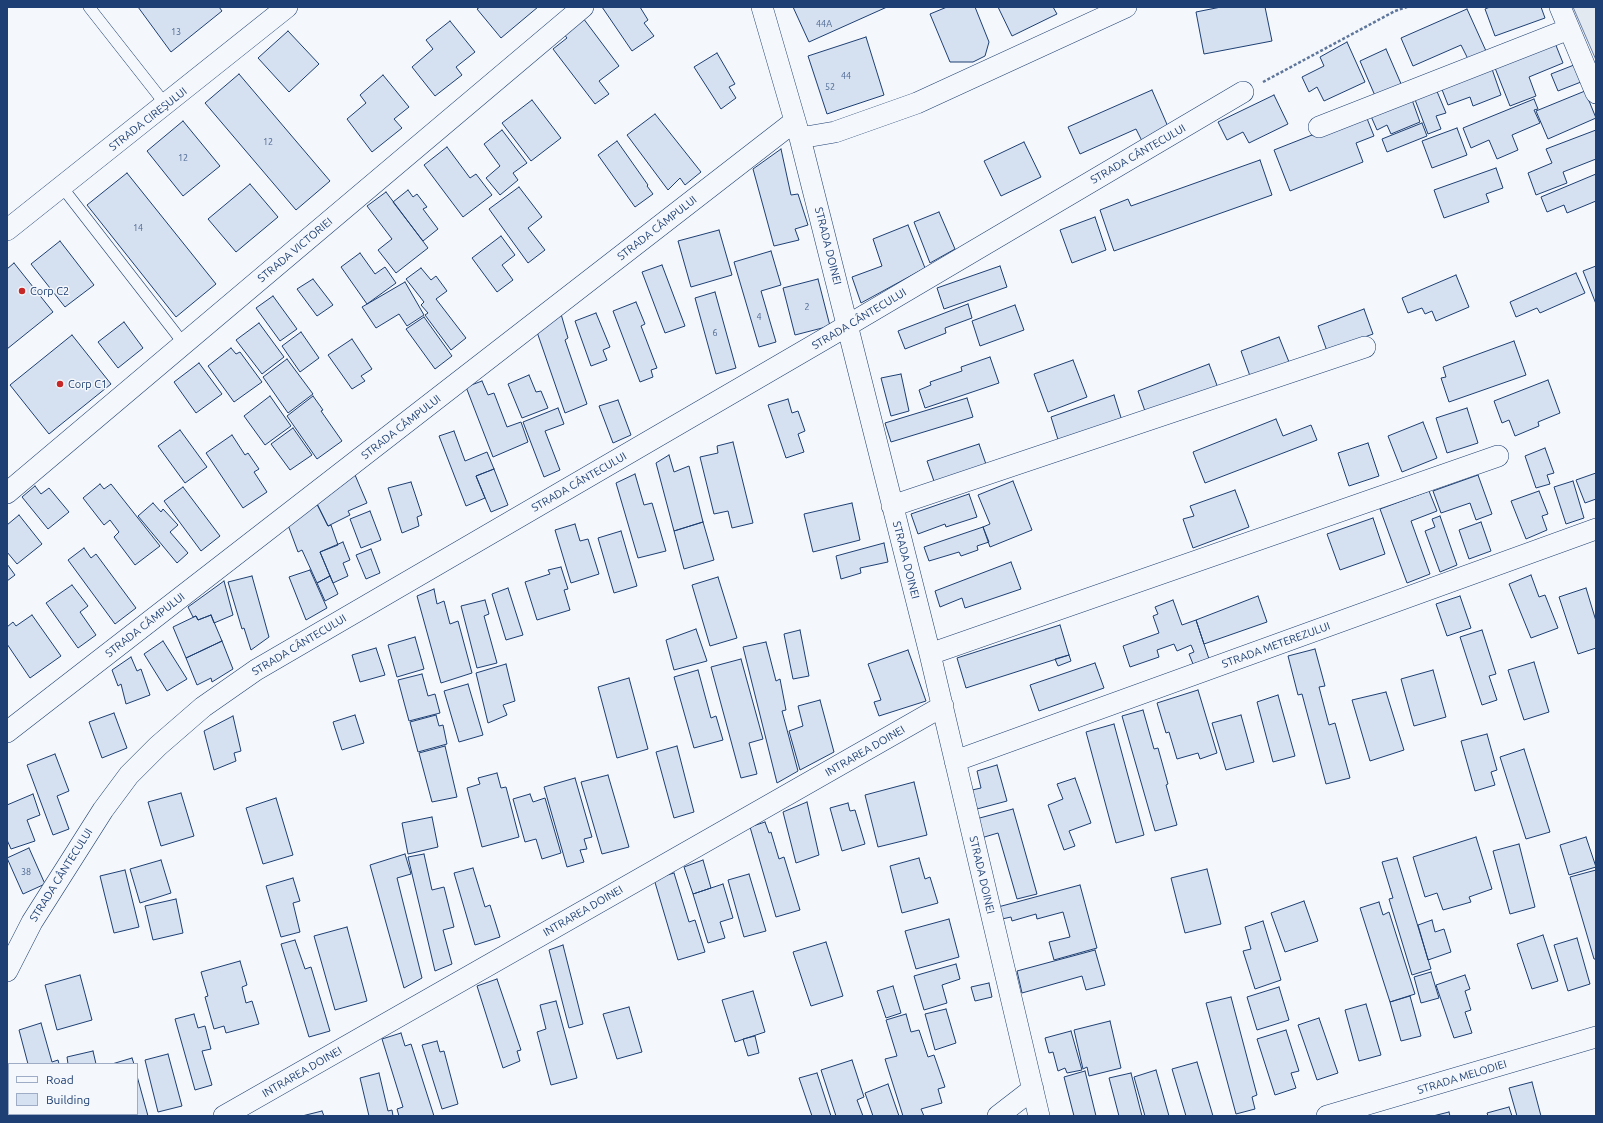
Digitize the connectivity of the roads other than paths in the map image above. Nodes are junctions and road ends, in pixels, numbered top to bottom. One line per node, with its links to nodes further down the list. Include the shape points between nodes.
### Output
1 (89, 7): 10 (lane)
2 (287, 7): 10 (street, STRADA CIREȘULUI)
3 (583, 7): 16 (street, STRADA VICTORIEI)
4 (762, 7): 12 (street, STRADA DOINEI)
5 (1126, 7): 12 (street, via 917,103 834,132)
6 (1560, 7): 7 (street)
7 (1569, 29): 9 (street); 11 (street)
8 (1243, 92): 15 (street, STRADA CÂNTECULUI)
9 (1596, 93)
10 (166, 105): 13 (street, STRADA CIREȘULUI)
11 (1319, 126)
12 (797, 130): 15 (street, STRADA DOINEI); 24 (street, STRADA CÂMPULUI)
13 (62, 187): 14 (street, STRADA CIREȘULUI); 16 (lane)
14 (7, 230)
15 (848, 325): 20 (street, STRADA DOINEI); 26 (street, STRADA CÂNTECULUI, via 256,670 203,707 158,746 103,810 32,922)
16 (184, 344): 19 (street, STRADA VICTORIEI)
17 (1365, 347): 20 (street)
18 (1498, 456): 22 (street)
19 (7, 493)
20 (892, 506): 22 (street, STRADA DOINEI)
21 (1596, 529): 25 (street, STRADA METEREZULUI)
22 (930, 654): 23 (street, STRADA DOINEI)
23 (942, 706): 25 (street, STRADA DOINEI); 29 (street, INTRAREA DOINEI)
24 (7, 732)
25 (955, 761): 28 (street, STRADA DOINEI)
26 (7, 971)
27 (1596, 1037): 32 (street, STRADA MELODIEI)
28 (1033, 1089): 30 (street); 31 (street, STRADA DOINEI)
29 (224, 1116)
30 (998, 1116)
31 (1039, 1116)
32 (1327, 1116)

